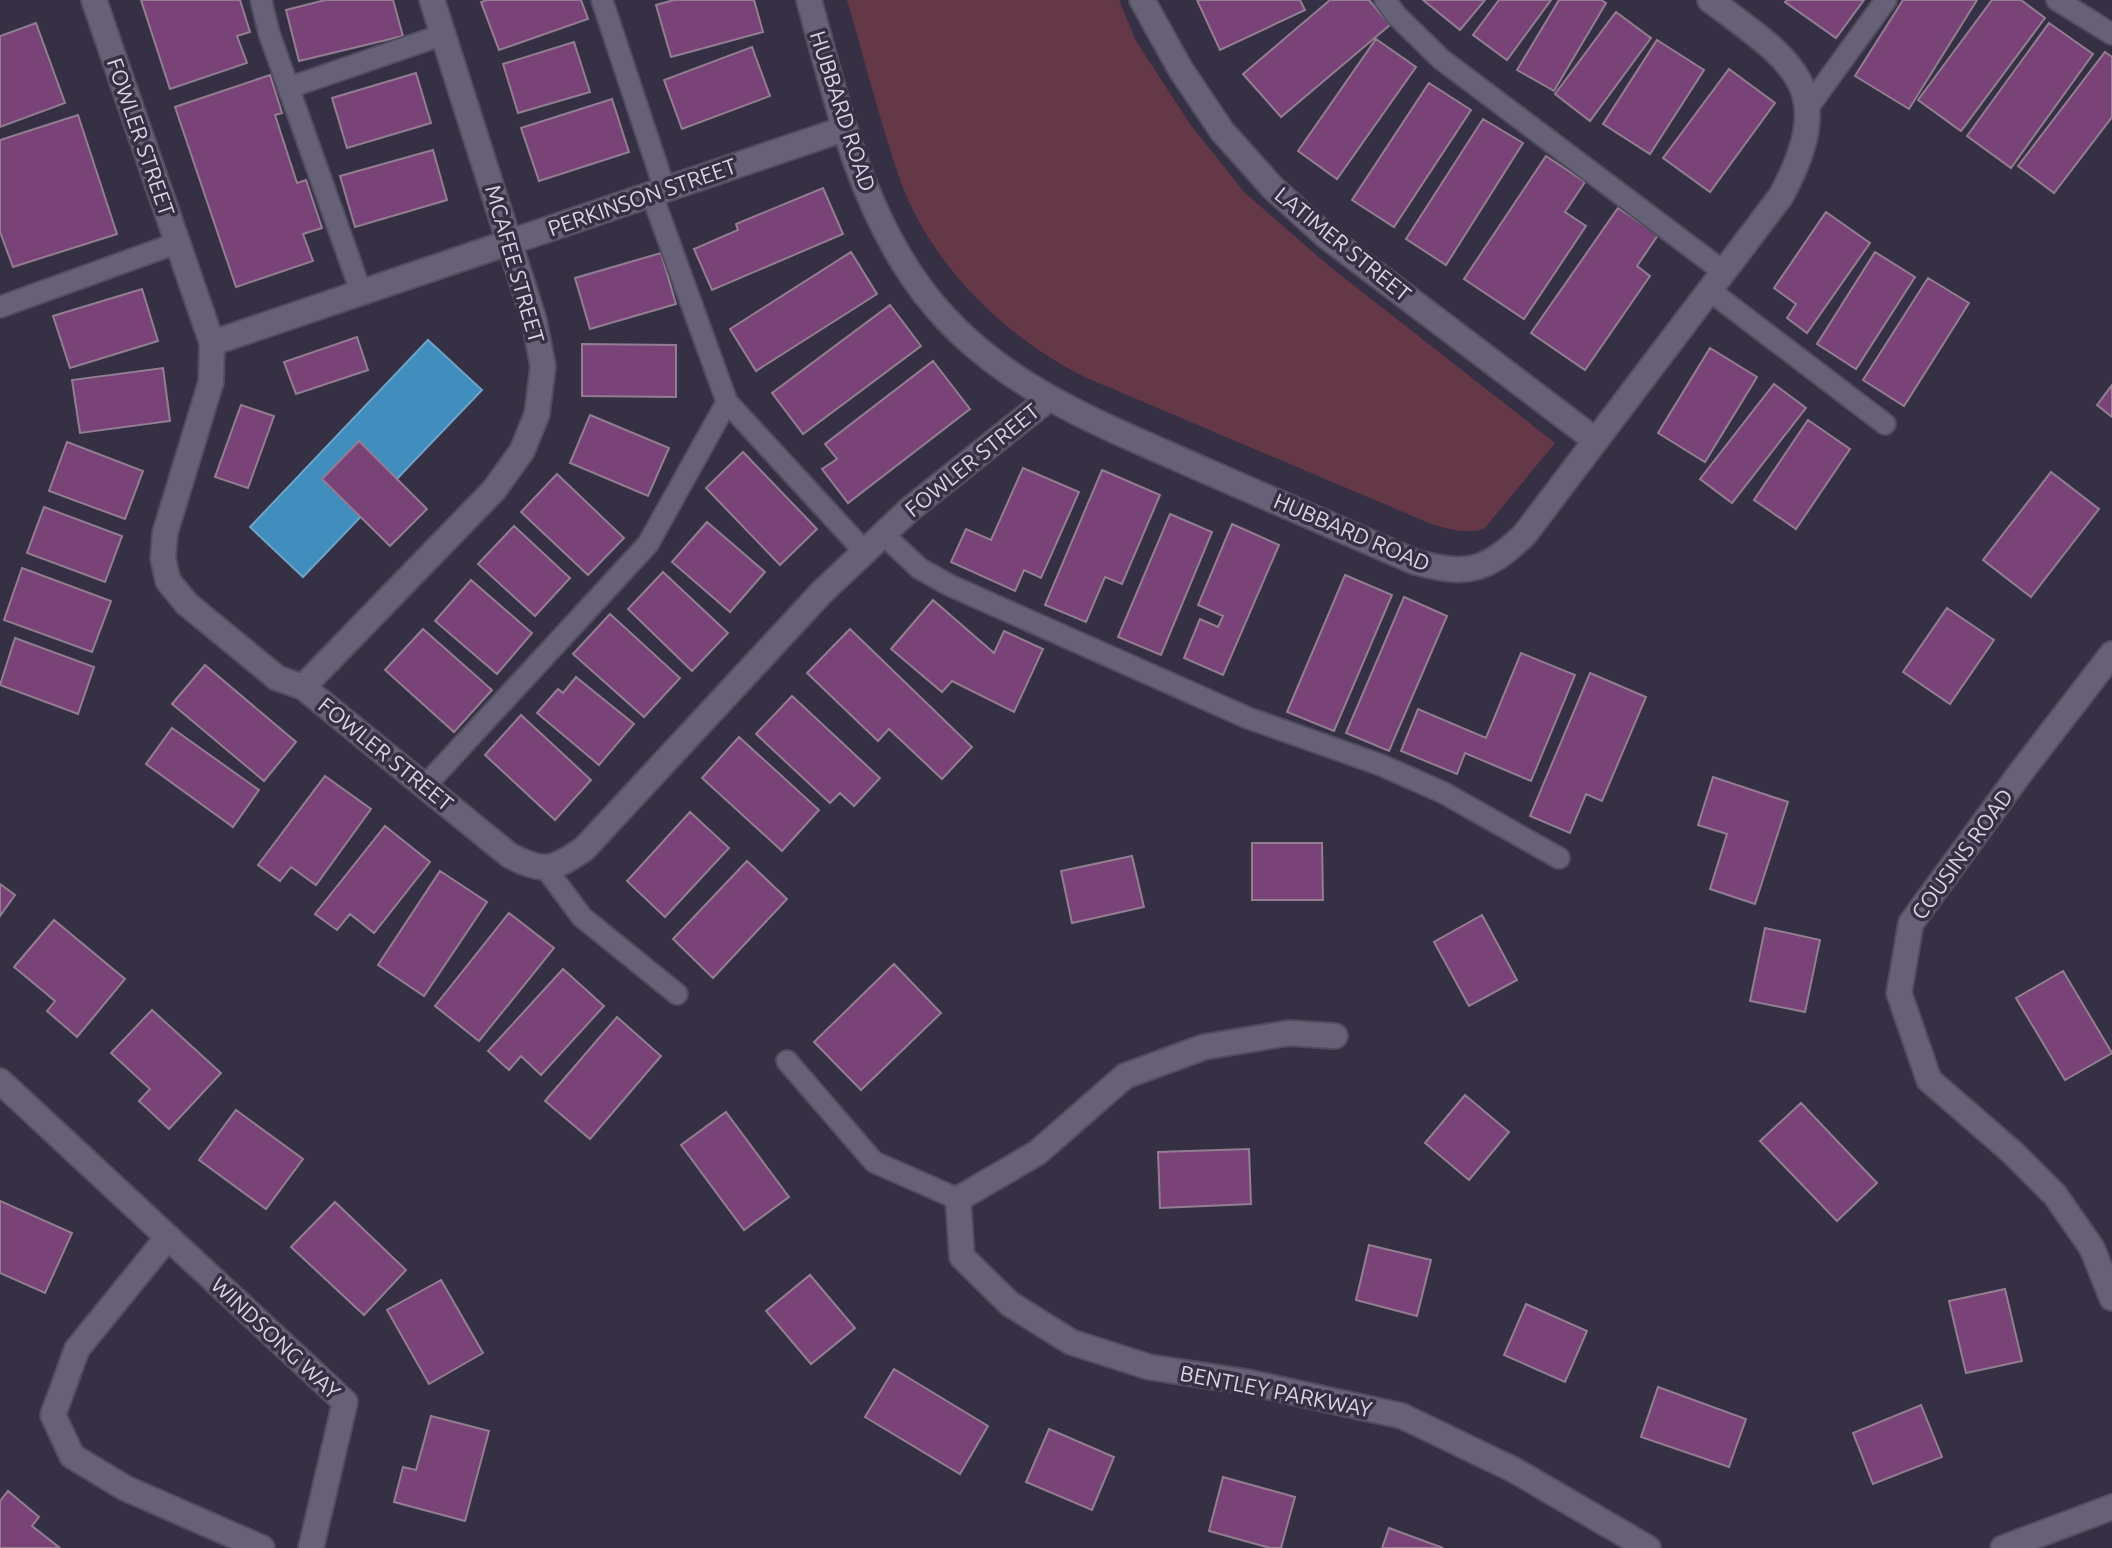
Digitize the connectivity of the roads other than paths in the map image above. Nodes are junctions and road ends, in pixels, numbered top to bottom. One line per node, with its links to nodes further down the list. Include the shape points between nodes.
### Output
1 (94, 0): 18 (street, FOWLER STREET)
2 (261, 0): 13 (lane)
3 (432, 0): 12 (street, MCAFEE STREET)
4 (602, 0): 16 (lane)
5 (809, 0): 15 (street, HUBBARD ROAD)
6 (1142, 0): 26 (street, LATIMER STREET, via 1222,131 1272,187 1326,236)
7 (1385, 0): 19 (lane, via 1441,59)
8 (1710, 0): 14 (street, via 1780,55 1798,77)
9 (1886, 0): 14 (lane)
10 (2057, 0): 11 (lane)
11 (2112, 34)
12 (442, 35): 13 (lane); 17 (street, MCAFEE STREET)
13 (288, 88): 20 (lane)
14 (1809, 106): 19 (street, HUBBARD ROAD, via 1797,166 1781,196)
15 (844, 129): 16 (street, PERKINSON STREET); 23 (street, HUBBARD ROAD, via 860,176 912,277 995,363)
16 (658, 192): 17 (street, PERKINSON STREET); 24 (lane)
17 (510, 241): 20 (street, PERKINSON STREET); 30 (street, MCAFEE STREET, via 543,366 537,414 522,451 494,490)
18 (177, 243): 21 (lane); 22 (street, FOWLER STREET)
19 (1716, 281): 25 (lane); 26 (street, HUBBARD ROAD)
20 (361, 292): 22 (street, PERKINSON STREET)
21 (0, 307)
22 (212, 343): 30 (street, FOWLER STREET, via 211,382 165,533 168,581 187,604 277,678)
23 (1048, 399): 26 (street, HUBBARD ROAD, via 1415,562 1447,571 1481,567 1505,553); 27 (street, FOWLER STREET)
24 (727, 402): 28 (lane); 31 (lane, via 648,544)
25 (1885, 424)
26 (1595, 440)
27 (883, 534): 28 (street, FOWLER STREET); 32 (lane, via 919,568 949,585 1248,718 1394,770)
28 (864, 551): 33 (street, FOWLER STREET, via 584,849 560,865)
29 (2112, 654): 40 (street, COUSINS ROAD, via 1911,923 1899,993 1929,1080 2055,1195 2092,1248)
30 (303, 687): 31 (street, FOWLER STREET)
31 (425, 786): 33 (street, FOWLER STREET, via 509,855 533,867)
32 (1559, 858)
33 (544, 866): 34 (lane, via 582,917)
34 (677, 994)
35 (1335, 1036): 38 (street, via 1289,1033 1204,1047 1125,1076 1037,1153)
36 (787, 1061): 38 (lane, via 874,1162)
37 (0, 1081): 39 (street, WINDSONG WAY)
38 (958, 1199): 44 (street, BENTLEY PARKWAY, via 962,1257 1010,1304 1071,1342 1149,1367 1402,1416 1514,1470)
39 (168, 1237): 42 (street, via 77,1349 53,1415 72,1456 125,1488); 43 (street, WINDSONG WAY, via 345,1402)
40 (2112, 1298)
41 (2112, 1507): 45 (street)
42 (262, 1548)
43 (311, 1548)
44 (1648, 1548)
45 (2003, 1548)

